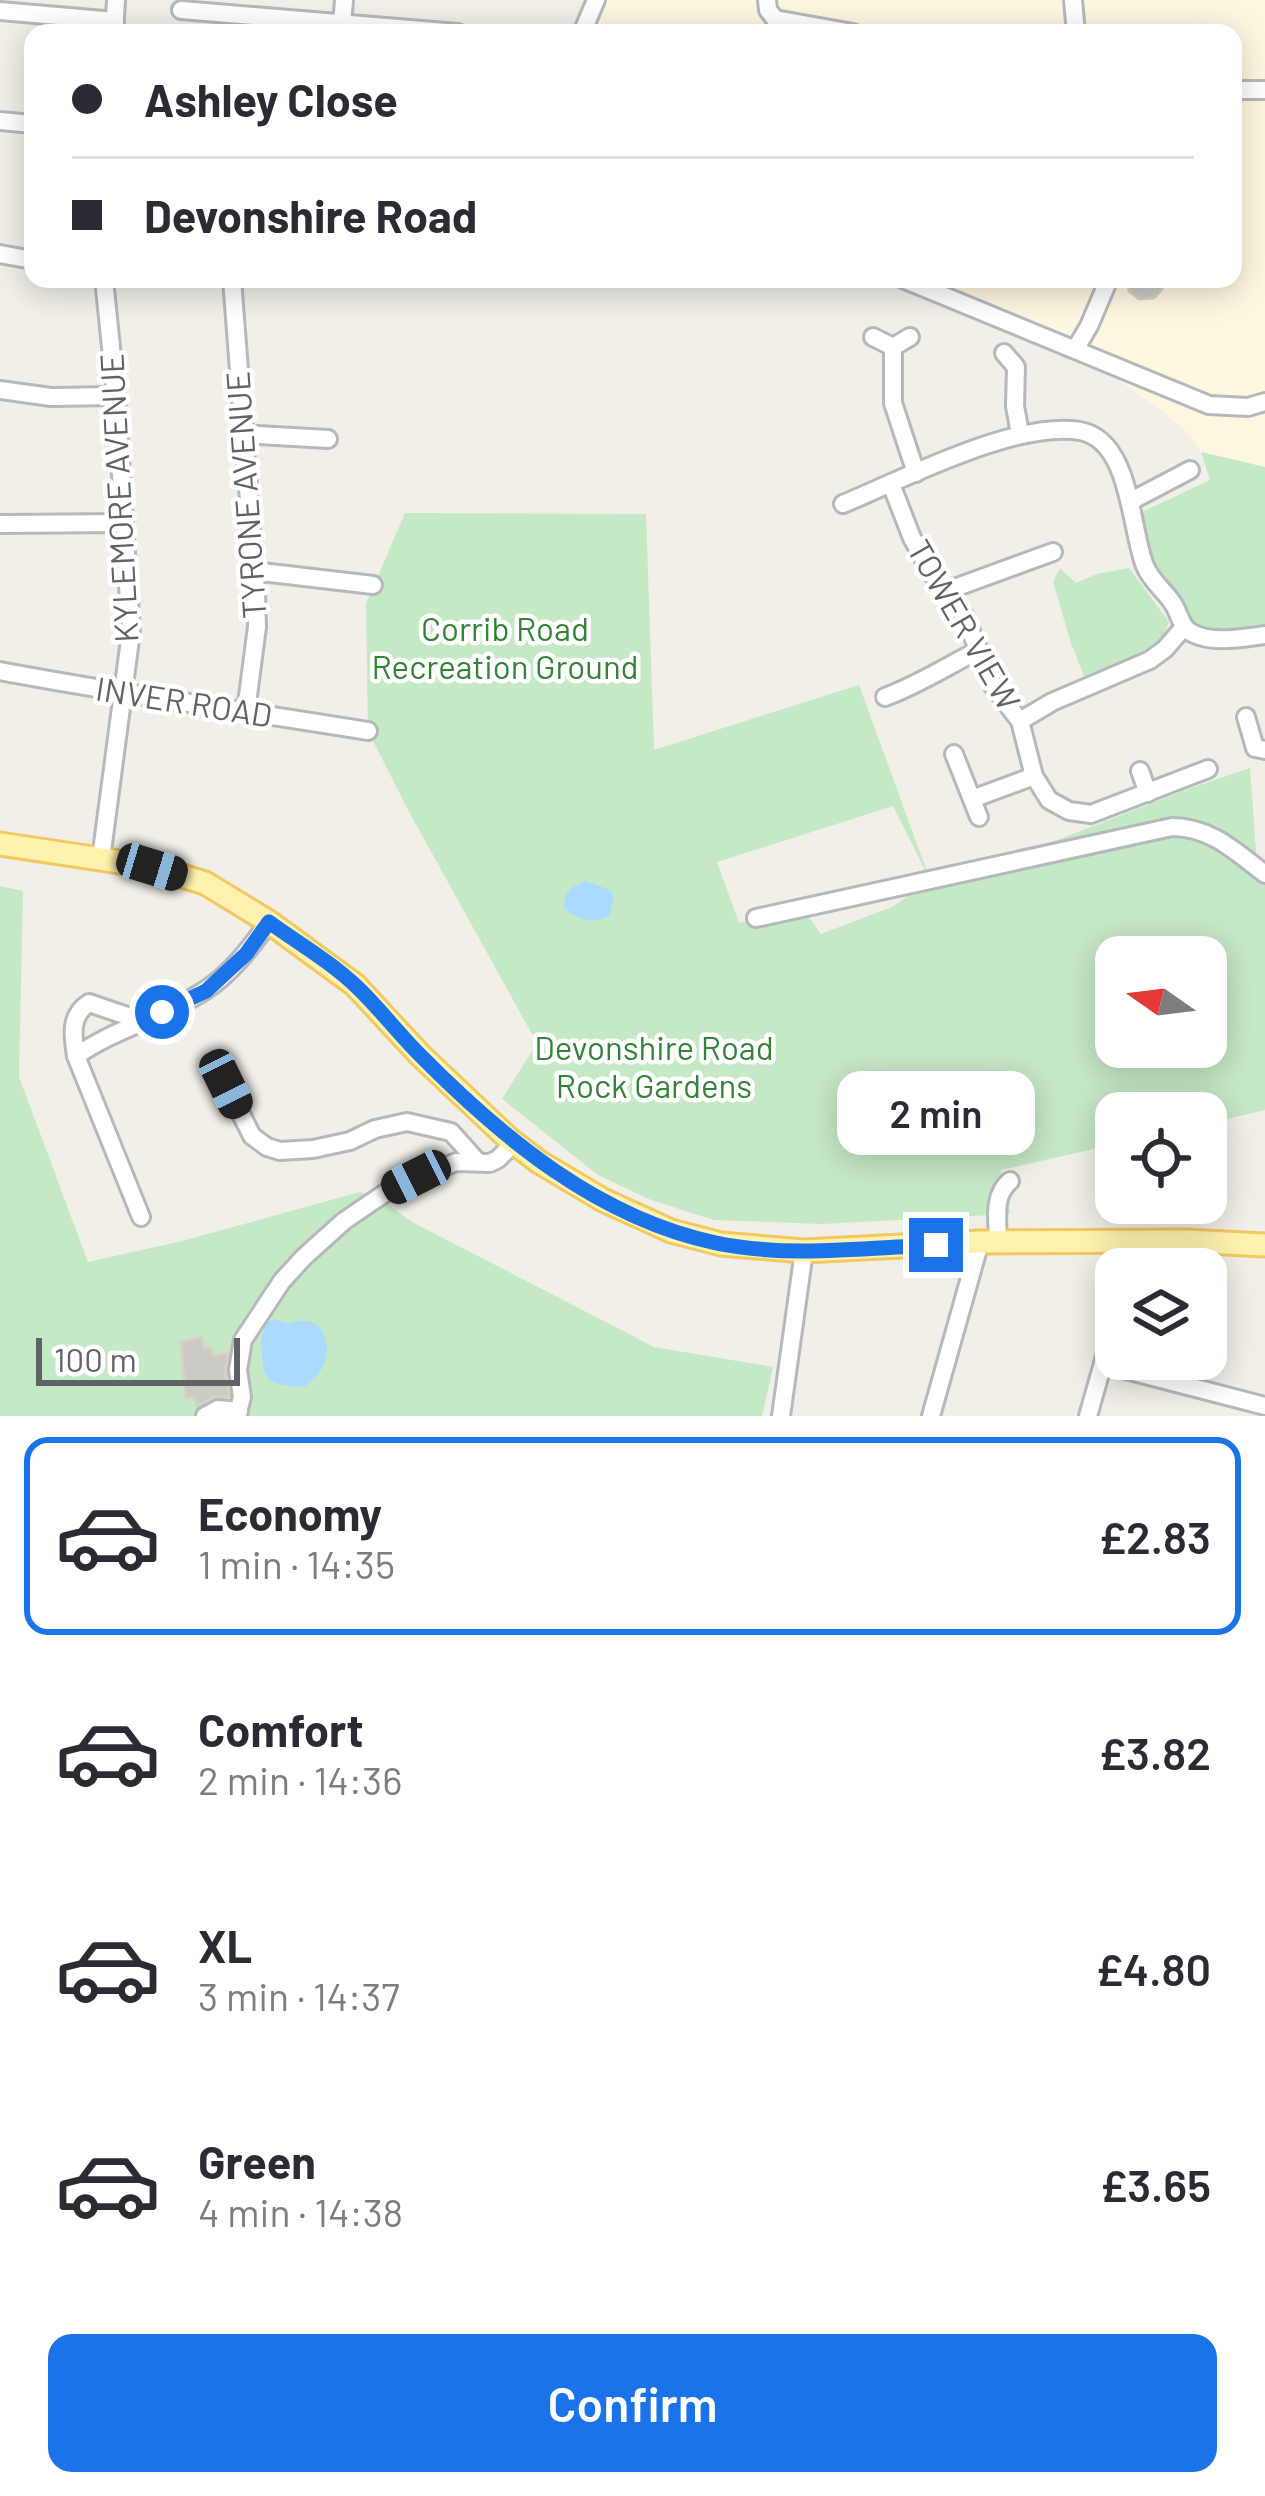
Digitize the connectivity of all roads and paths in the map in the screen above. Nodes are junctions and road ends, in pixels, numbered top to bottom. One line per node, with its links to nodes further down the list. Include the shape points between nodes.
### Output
1 (228, 7): 2 (street); 5 (street)
2 (181, 10)
3 (0, 11): 4 (street)
4 (93, 24)
5 (336, 24)
6 (105, 288): 16 (street, KYLEMORE AVENUE)
7 (233, 288): 18 (street, TYRONE AVENUE)
8 (926, 288): 13 (street)
9 (1105, 288): 13 (street)
10 (910, 337): 12 (street)
11 (873, 338): 12 (street)
12 (893, 347): 22 (street, via 895,414)
13 (1076, 348): 17 (street, via 1209,405)
14 (1017, 360): 19 (street)
15 (0, 390): 16 (street)
16 (116, 396): 26 (street, KYLEMORE AVENUE)
17 (1265, 402)
18 (242, 434): 20 (street); 29 (street, TYRONE AVENUE)
19 (1020, 434): 22 (street); 24 (street, via 1093,435 1111,453)
20 (328, 439)
21 (1190, 470): 24 (street)
22 (916, 472): 23 (street)
23 (891, 484): 25 (street); 31 (street, TOWER VIEW, via 912,538)
24 (1130, 500): 32 (street, via 1144,564)
25 (843, 504)
26 (124, 523): 27 (street); 36 (street, KYLEMORE AVENUE)
27 (0, 524)
28 (1053, 552): 31 (street)
29 (253, 572): 30 (street); 38 (street, TYRONE AVENUE, via 257,628)
30 (373, 585)
31 (946, 591): 34 (street, TOWER VIEW)
32 (1184, 628): 33 (street, via 1219,639); 40 (street, via 1150,660)
33 (1265, 635)
34 (979, 650): 37 (street); 40 (street, TOWER VIEW)
35 (0, 671): 36 (street, INVER ROAD)
36 (124, 694): 38 (street, INVER ROAD); 51 (street, KYLEMORE AVENUE)
37 (885, 697)
38 (246, 711): 41 (street, INVER ROAD)
39 (1246, 717): 42 (street, via 1255,748)
40 (1020, 721): 46 (street, TOWER VIEW)
41 (368, 731)
42 (1265, 750)
43 (955, 754): 48 (street)
44 (1208, 769): 47 (street)
45 (1140, 771): 47 (street)
46 (1034, 776): 47 (street, via 1048,800 1079,814); 48 (street)
47 (1148, 793)
48 (972, 799): 49 (street)
49 (979, 817)
50 (0, 844): 51 (main road)
51 (101, 859): 54 (main road, via 205,883)
52 (1265, 874): 53 (street, via 1211,835 1172,827)
53 (756, 917)
54 (269, 922): 55 (street, via 206,991); 58 (main road, via 355,985)
55 (142, 1021): 56 (street); 56 (street, via 88,1003 72,1032)
56 (76, 1056): 61 (street)
57 (226, 1084): 59 (street, via 265,1155 406,1122 451,1132)
58 (514, 1143): 59 (street, via 490,1163); 66 (main road, via 602,1200 671,1231)
59 (477, 1161): 70 (street, via 388,1191 282,1280 243,1340)
60 (1010, 1181): 62 (street, via 1000,1189)
61 (141, 1217)
62 (989, 1242): 63 (main road); 66 (main road); 73 (street)
63 (1138, 1243): 64 (main road); 65 (street)
64 (1265, 1245)
65 (1136, 1248)
66 (804, 1251): 72 (street)
67 (1098, 1380): 74 (street)
68 (1165, 1380): 69 (street)
69 (1265, 1406)
70 (238, 1413): 71 (street)
71 (205, 1416)
72 (783, 1416)
73 (931, 1416)
74 (1088, 1416)

